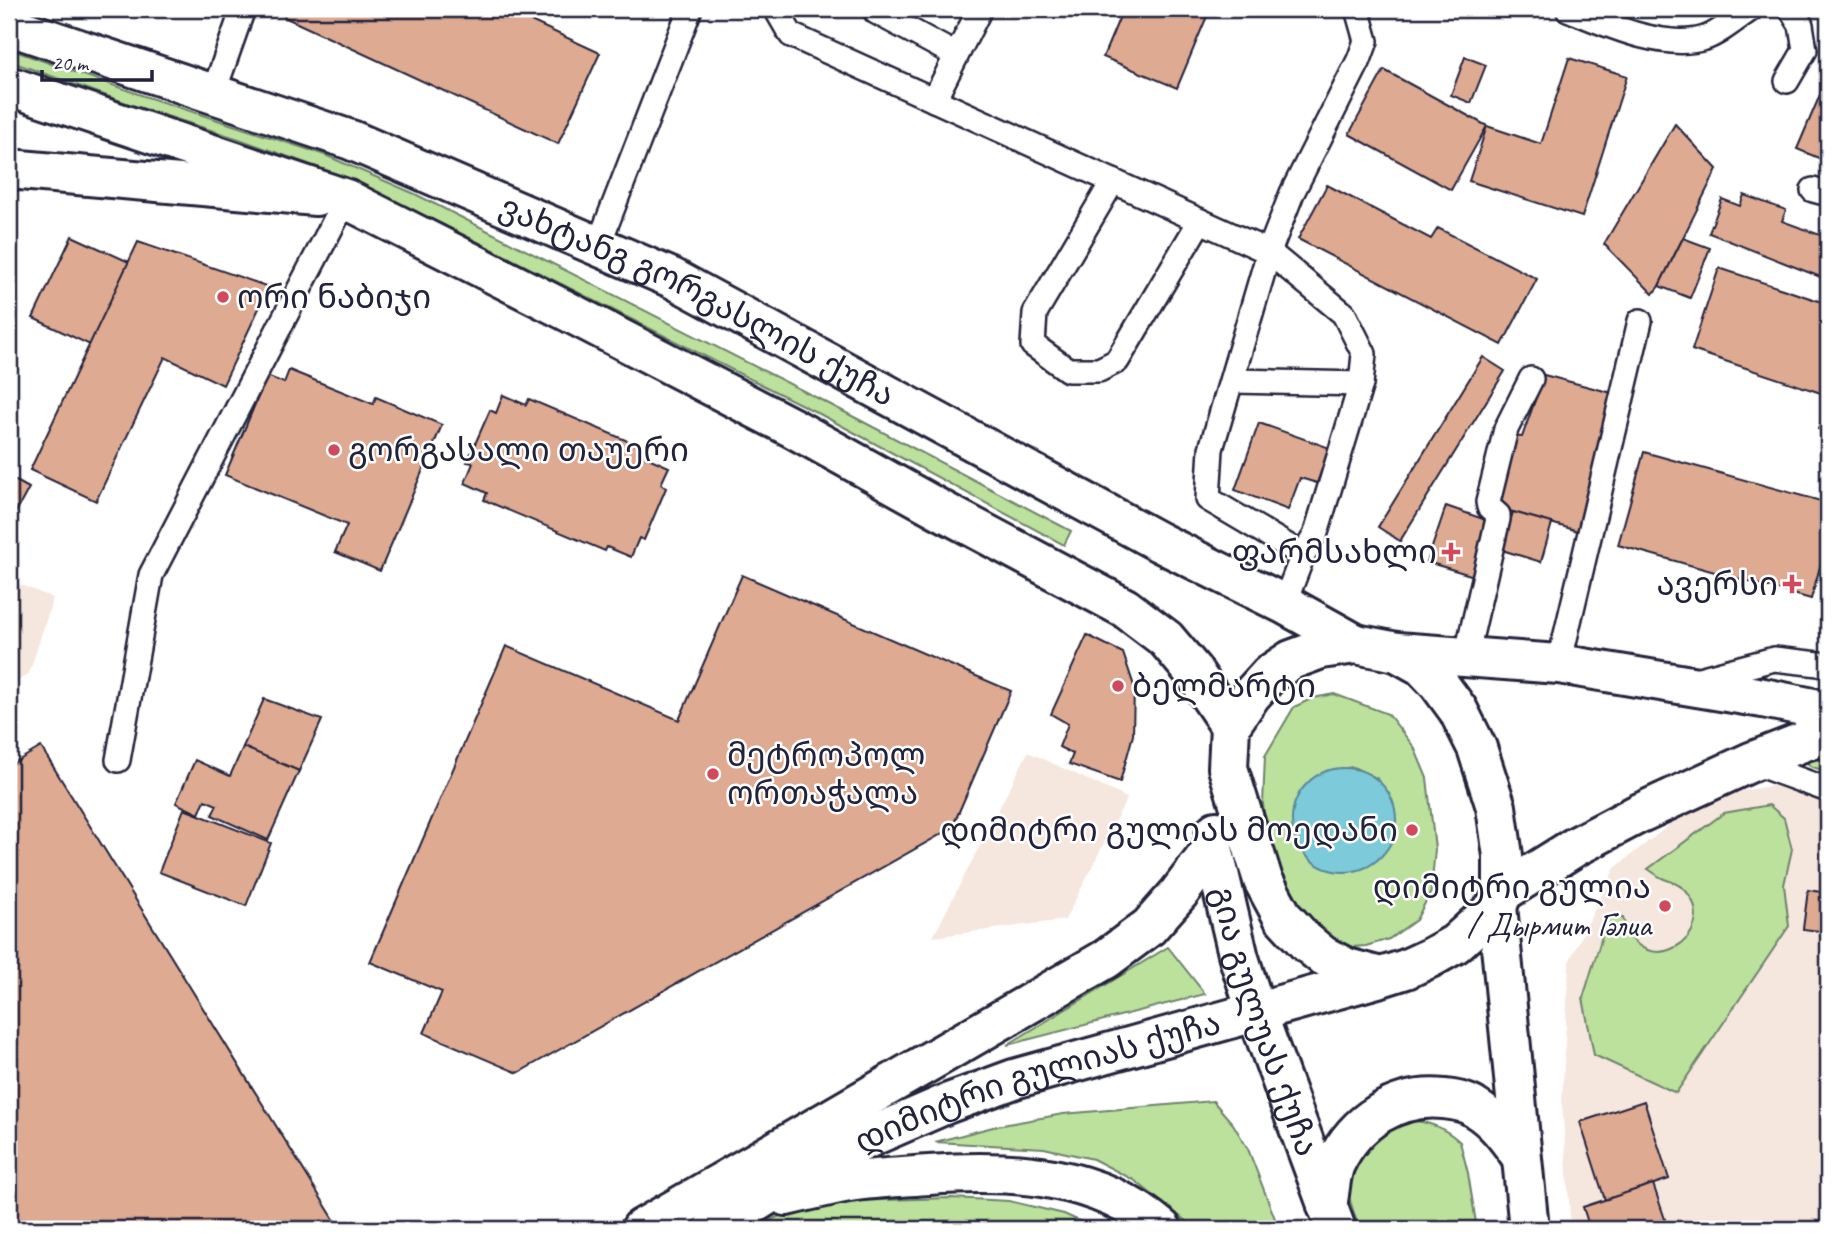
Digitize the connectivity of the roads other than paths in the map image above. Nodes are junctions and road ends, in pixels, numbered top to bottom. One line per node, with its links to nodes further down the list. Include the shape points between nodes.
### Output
1 (243, 9): 14 (lane)
2 (690, 9): 20 (lane)
3 (776, 9): 15 (lane, via 791,35)
4 (876, 9): 11 (lane)
5 (980, 9): 11 (lane)
6 (1357, 9): 21 (lane, via 1366,41 1292,193)
7 (1568, 9): 8 (lane, via 1624,31 1689,42 1708,38)
8 (1751, 9)
9 (1791, 9): 12 (lane, via 1801,25 1805,50)
10 (9, 28): 14 (main road, ვახტანგ გორგასლის ქუჩა)
11 (956, 55): 15 (lane)
12 (1787, 81)
13 (9, 86): 18 (main road, ვახტანგ გორგასლის ქუჩა)
14 (214, 94): 20 (main road, ვახტანგ გორგასლის ქუჩა, via 351,140)
15 (934, 100): 17 (lane)
16 (9, 169): 18 (main road)
17 (1114, 181): 19 (lane); 19 (lane, via 1035,313 1034,345 1068,370 1099,370 1117,361)
18 (346, 199): 35 (main road, ვახტანგ გორგასლის ქუჩა, via 793,428 1125,608 1166,639); 37 (lane, via 151,575)
19 (1200, 221): 21 (lane)
20 (598, 246): 27 (main road, ვახტანგ გორგასლის ქუჩა, via 672,278 1159,542)
21 (1269, 252): 24 (lane); 25 (lane, via 1344,314 1364,354)
22 (1640, 321): 31 (lane)
23 (1531, 379): 30 (lane, via 1506,429 1488,502 1498,519)
24 (1232, 381): 25 (lane); 26 (lane, via 1211,449 1208,499)
25 (1361, 384): 26 (lane, via 1315,536)
26 (1303, 555): 27 (lane)
27 (1284, 604): 28 (main road, ვახტანგ გორგასლის ქუჩა)
28 (1356, 644): 29 (main road); 35 (main road, via 1321,649 1291,660 1270,674)
29 (1397, 652): 30 (main road); 42 (main road, via 1422,666 1439,684 1477,748 1496,807 1503,856)
30 (1466, 657): 31 (main road)
31 (1559, 664): 33 (main road)
32 (1828, 665): 33 (lane, via 1773,659)
33 (1679, 685): 34 (main road)
34 (1828, 711)
35 (1230, 726): 39 (main road)
36 (1828, 735): 38 (main road)
37 (118, 760)
38 (1751, 762): 40 (lane); 42 (main road, via 1574,847)
39 (1228, 768): 41 (main road, გია გულუას ქუჩა); 43 (main road, via 1263,880 1283,917 1322,955)
40 (1828, 790)
41 (1213, 848): 44 (main road, გია გულუას ქუჩა); 48 (main road, დიმიტრი გულიას ქუჩა, via 1149,927 1106,959)
42 (1500, 899): 43 (main road, დიმიტრი გულიას ქუჩა, via 1455,944 1406,970); 45 (main road)
43 (1381, 977): 44 (main road, დიმიტრი გულიას ქუჩა)
44 (1256, 1011): 46 (main road, დიმიტრი გულიას ქუჩა, via 1014,1079 946,1104 819,1163); 47 (main road, გია გულუას ქუჩა)
45 (1520, 1155): 47 (main road, via 1497,1125 1474,1106 1428,1097 1405,1102 1368,1119 1345,1146 1334,1167); 51 (main road)
46 (757, 1202): 49 (main road, დიმიტრი გულიას ქუჩა); 50 (main road, via 862,1181 984,1172 1032,1175 1114,1197)
47 (1331, 1218)
48 (641, 1229)
49 (713, 1229)
50 (1162, 1229)
51 (1529, 1229)

